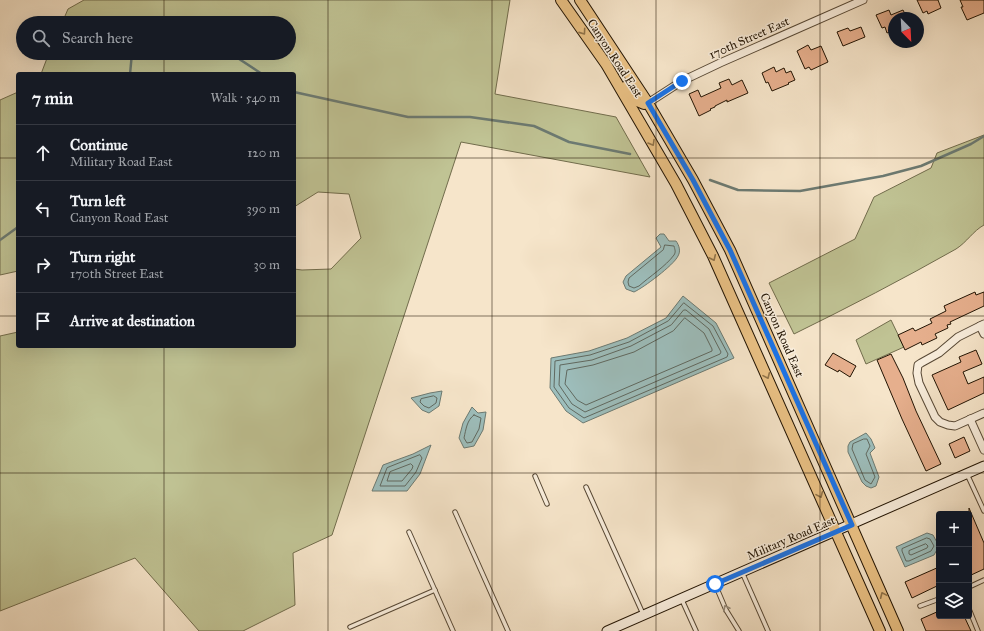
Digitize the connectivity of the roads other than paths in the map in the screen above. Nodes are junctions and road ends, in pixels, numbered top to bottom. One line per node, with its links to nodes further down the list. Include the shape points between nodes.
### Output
1 (561, 0): 4 (main road, Canyon Road East, one-way to 4)
2 (580, 0): 5 (main road, Canyon Road East)
3 (862, 0): 5 (street, 170th Street East, via 682,81)
4 (606, 64): 5 (main road, via 637,101); 20 (main road, Canyon Road East, one-way to 20, via 676,184 713,256)
5 (648, 103): 18 (main road, Canyon Road East, via 730,250)
6 (982, 325): 7 (street); 9 (street, via 958,337 939,353 921,362 917,373 935,417 944,424 955,426)
7 (984, 334)
8 (984, 412): 9 (street)
9 (970, 419): 10 (street)
10 (984, 450)
11 (984, 466): 12 (street, Military Road East)
12 (967, 474): 16 (lane); 18 (street, Military Road East)
13 (535, 476): 15 (lane)
14 (586, 487): 29 (lane)
15 (547, 504)
16 (984, 511)
17 (454, 512): 33 (lane)
18 (852, 525): 20 (street, Military Road East); 39 (main road, Canyon Road East, one-way to 18)
19 (409, 532): 25 (lane)
20 (836, 532): 21 (street, Military Road East); 38 (main road, Canyon Road East)
21 (742, 572): 23 (street, Military Road East); 37 (lane)
22 (984, 580): 24 (lane)
23 (715, 584): 26 (street, Military Road East); 36 (lane, one-way to 23, via 726,610)
24 (972, 586)
25 (435, 590): 31 (lane); 32 (lane)
26 (681, 599): 29 (street, Military Road East); 35 (lane)
27 (936, 599): 28 (lane)
28 (920, 606)
29 (643, 615): 34 (street, Military Road East)
30 (972, 616): 40 (lane)
31 (350, 627)
32 (453, 631)
33 (508, 631)
34 (607, 631)
35 (696, 631)
36 (739, 631)
37 (768, 631)
38 (880, 631)
39 (898, 631)
40 (978, 631)

